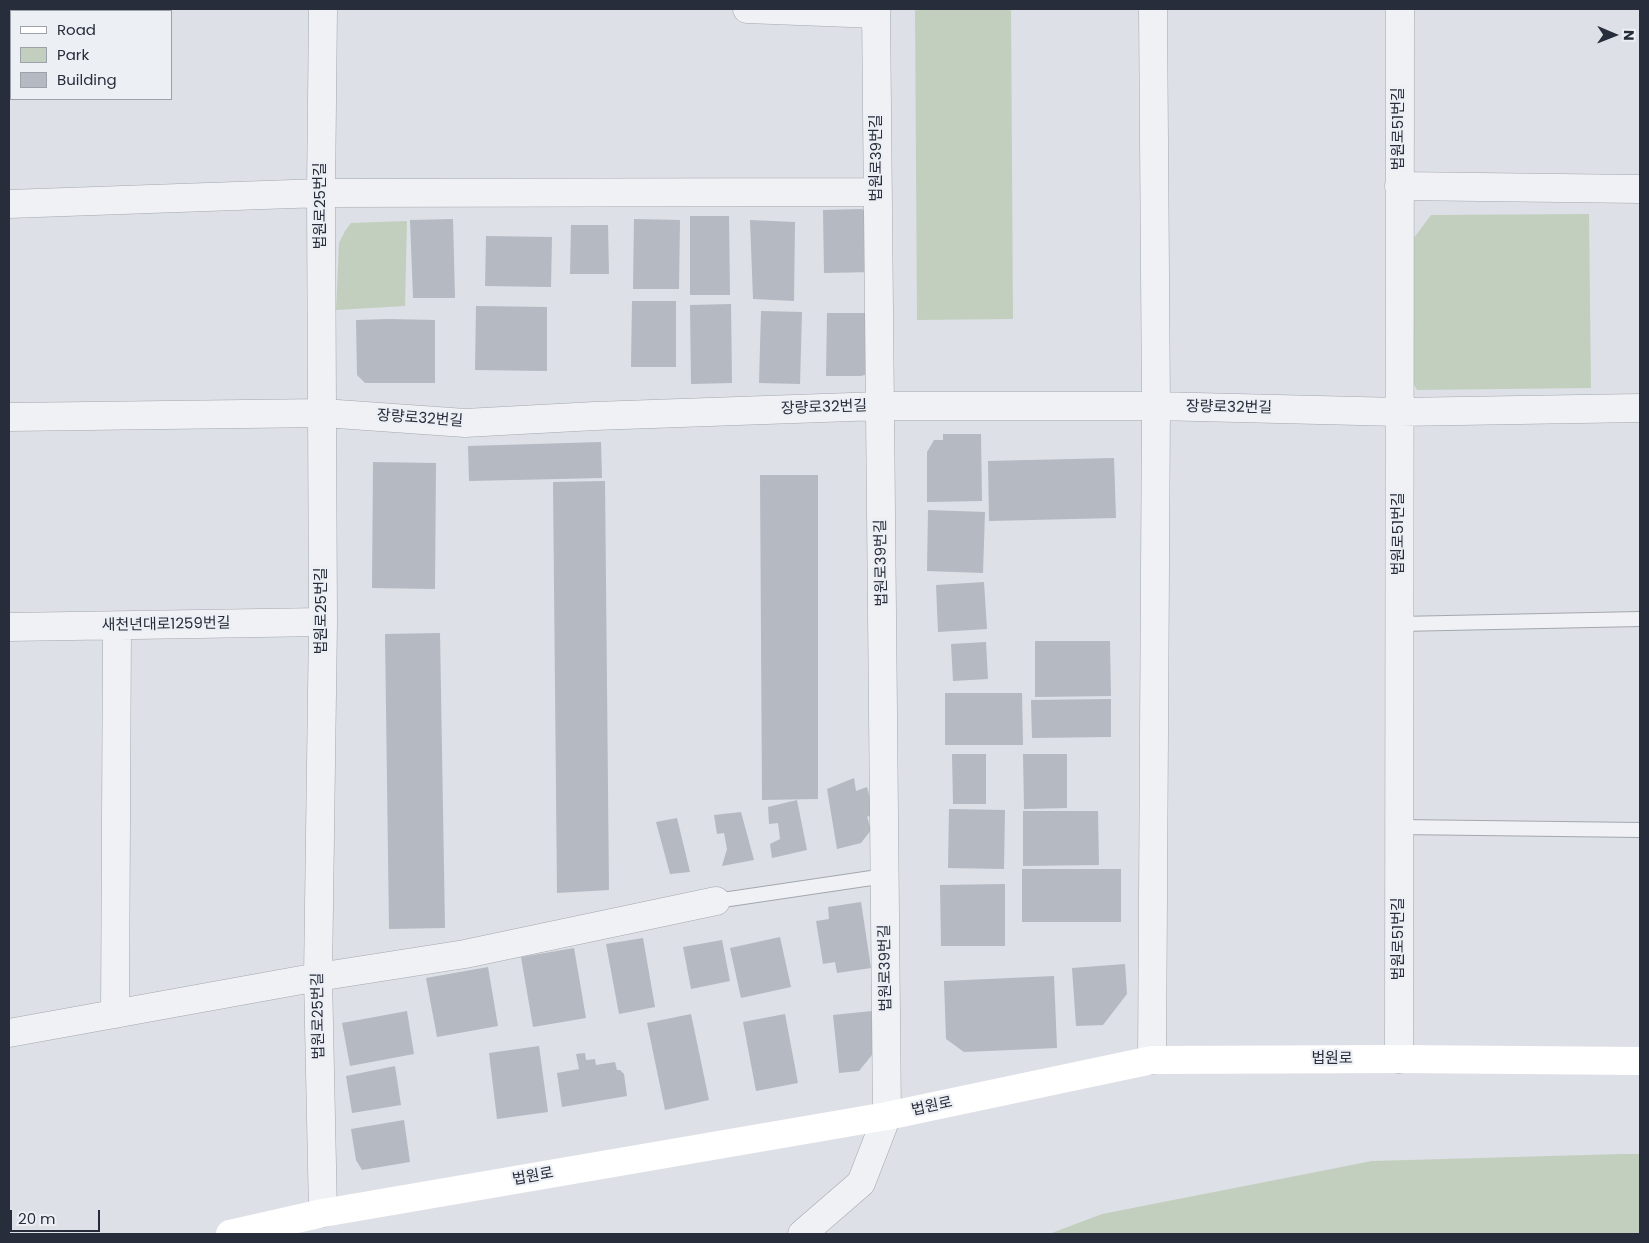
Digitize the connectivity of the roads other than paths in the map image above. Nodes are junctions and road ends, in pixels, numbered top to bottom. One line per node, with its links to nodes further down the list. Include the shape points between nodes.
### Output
1 (323, 9): 9 (street, 법원로25번길)
2 (747, 9): 5 (street)
3 (1153, 9): 12 (street)
4 (1400, 9): 6 (street, 법원로51번길)
5 (876, 11): 8 (street, 법원로39번길)
6 (1399, 186): 7 (street); 14 (street, 법원로51번길)
7 (1640, 189)
8 (878, 192): 9 (street); 11 (street, 법원로39번길)
9 (321, 193): 10 (street); 15 (street, 법원로25번길)
10 (9, 204)
11 (880, 406): 12 (street, 장량로32번길); 15 (street, 장량로32번길, via 465,423); 24 (street, 법원로39번길)
12 (1156, 406): 14 (street, 장량로32번길); 30 (street)
13 (1640, 408): 14 (street, 장량로32번길)
14 (1400, 412): 19 (street, 법원로51번길)
15 (323, 413): 16 (street, 장량로32번길); 18 (street, 법원로25번길)
16 (9, 417)
17 (1640, 619): 19 (lane)
18 (323, 622): 20 (street, 새천년대로1259번길); 26 (street, 법원로25번길)
19 (1399, 624): 22 (street, 법원로51번길)
20 (118, 626): 21 (street, 새천년대로1259번길); 27 (street)
21 (9, 627)
22 (1399, 827): 23 (lane); 29 (street, 법원로51번길)
23 (1640, 830)
24 (885, 876): 25 (lane); 32 (street, 법원로39번길)
25 (716, 901): 26 (street, via 465,954)
26 (318, 978): 27 (street); 33 (street, 법원로25번길)
27 (115, 1014): 28 (street)
28 (9, 1033)
29 (1399, 1059): 30 (main road, 법원로); 31 (main road, 법원로)
30 (1152, 1060): 32 (main road, 법원로)
31 (1640, 1061)
32 (887, 1116): 33 (main road, 법원로); 35 (street, via 862,1183)
33 (323, 1213): 34 (main road, 법원로)
34 (230, 1234)
35 (802, 1234)

